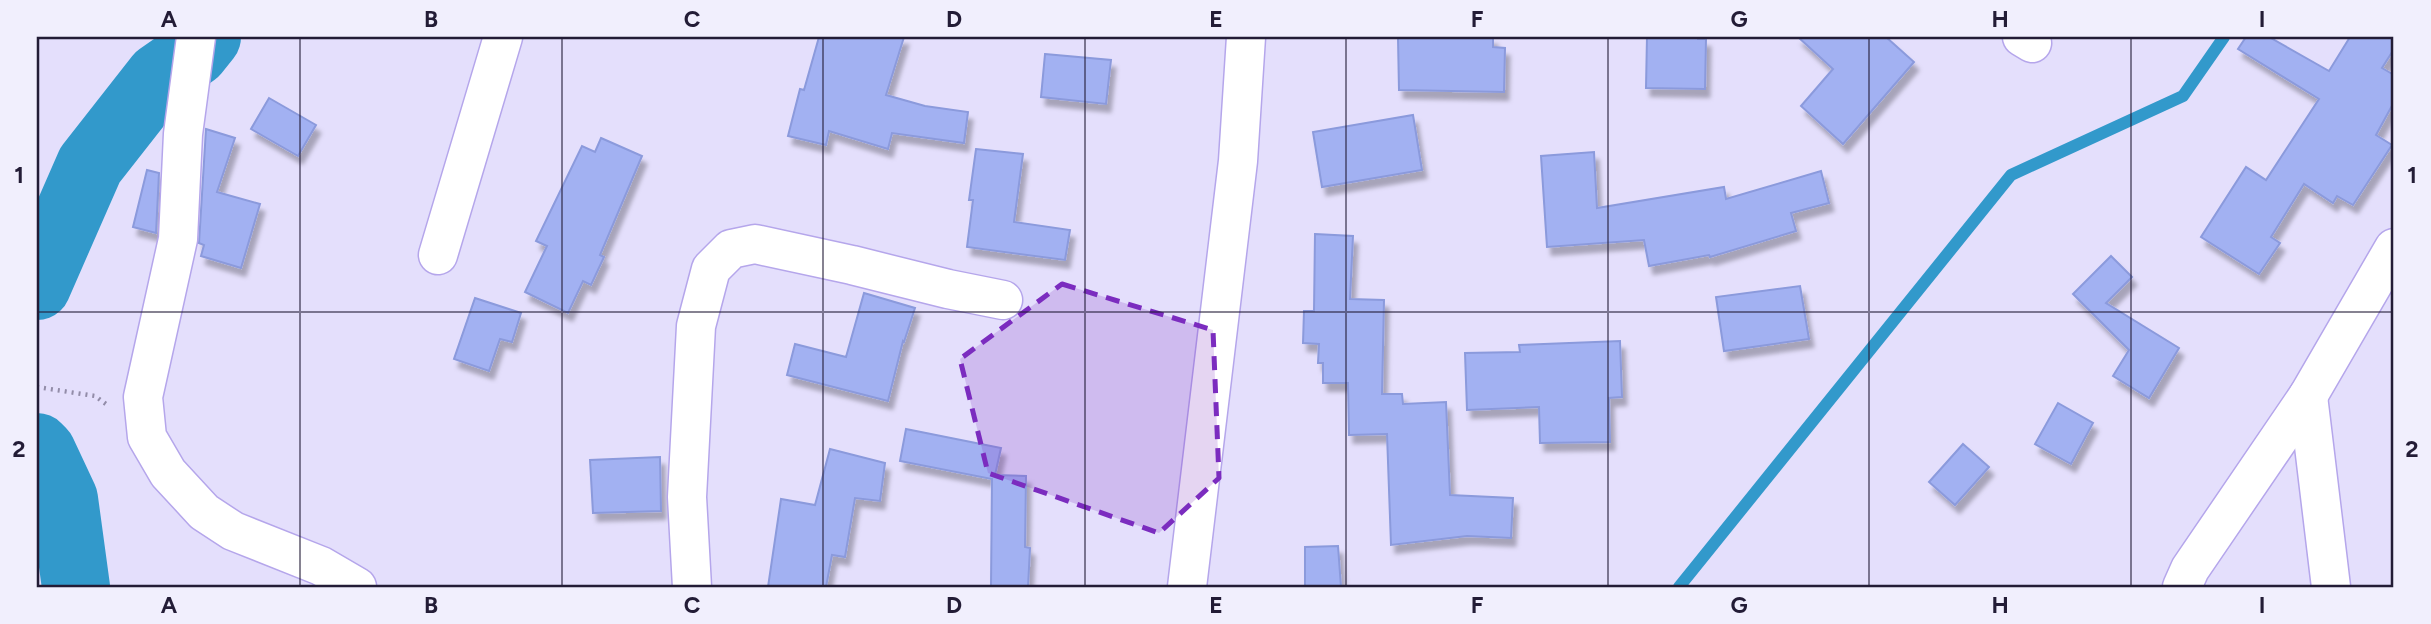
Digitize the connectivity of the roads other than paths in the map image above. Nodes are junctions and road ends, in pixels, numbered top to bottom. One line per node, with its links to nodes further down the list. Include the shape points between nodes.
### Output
1 (195, 37): 8 (street, via 183,134 178,239 143,397 147,438 168,473 204,512 233,531 321,566)
2 (503, 37): 5 (street)
3 (1246, 37): 10 (street, via 1238,161)
4 (2394, 248): 7 (street)
5 (438, 255)
6 (1003, 300): 9 (street, via 755,244 731,249 711,269 696,326 687,496)
7 (2308, 396): 11 (street); 12 (street)
8 (357, 587)
9 (692, 587)
10 (1187, 587)
11 (2182, 587)
12 (2331, 587)

